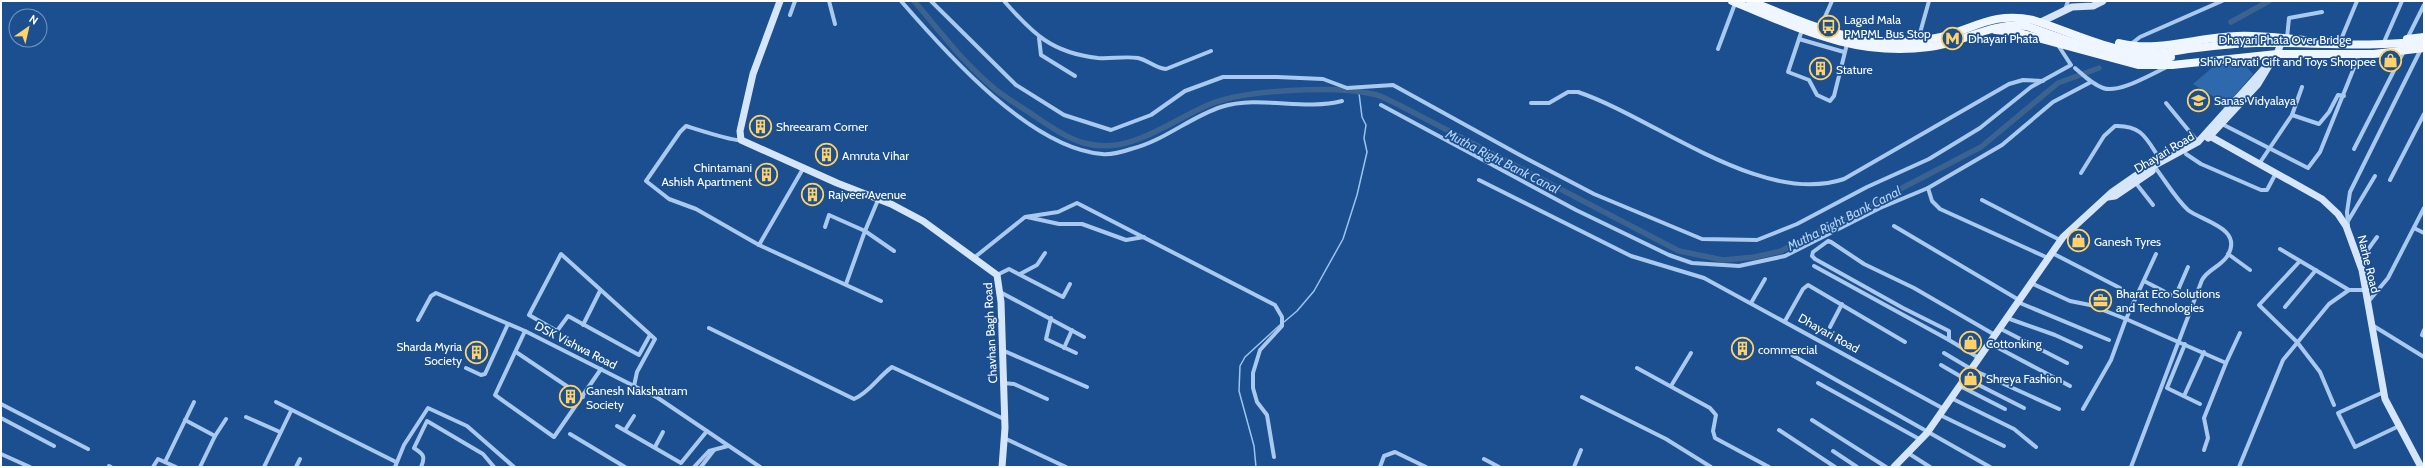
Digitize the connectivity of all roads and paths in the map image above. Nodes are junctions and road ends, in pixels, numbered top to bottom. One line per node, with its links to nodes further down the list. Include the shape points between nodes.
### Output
1 (780, 1): 61 (street, via 753,74 740,131)
2 (795, 1): 19 (street)
3 (829, 1): 21 (street)
4 (901, 1): 53 (street, via 960,68 1048,136 1081,150 1102,154 1132,149 1222,107 1250,102 1326,104)
5 (931, 1): 49 (street, via 1016,85 1064,115 1111,130 1151,115 1186,91 1223,77 1277,76 1323,79 1347,88 1368,88 1385,83 1594,194 1702,238 1757,240 1797,224 1866,186 1929,159 1980,128)
6 (1004, 1): 27 (street)
7 (1734, 1): 23 (main road); 40 (street)
8 (1750, 1): 24 (main road)
9 (1832, 1): 24 (street)
10 (1929, 1): 31 (street)
11 (2068, 1): 17 (street)
12 (2103, 1): 17 (street, via 2093,6 2072,7)
13 (2222, 1): 37 (street, via 2140,36)
14 (2357, 1): 33 (street)
15 (2402, 1): 34 (street)
16 (2424, 5): 30 (street)
17 (2062, 12): 20 (street)
18 (2322, 12): 28 (street, via 2289,18)
19 (790, 15)
20 (2041, 22): 22 (main road); 31 (main road, via 2017,18 1988,20 1949,34)
21 (835, 24)
22 (2052, 27): 37 (main road, via 2064,26); 45 (main road, Dhayari Phata Over Bridge, via 2133,52)
23 (1803, 29): 29 (street); 38 (main road)
24 (1820, 29): 31 (main road, via 1865,40)
25 (1984, 30): 36 (main road, via 2016,32); 38 (main road, via 1929,48); 45 (main road, Dhayari Phata Over Bridge, via 2011,25 2026,26 2120,56 2143,59)
26 (2424, 36): 30 (main road)
27 (1039, 38): 41 (street, via 1073,54 1098,58 1138,58 1160,69 1172,67); 48 (street, via 1041,55)
28 (2285, 38): 33 (main road); 37 (main road, via 2237,36 2157,46); 43 (street, Dhayari Road)
29 (1799, 39): 38 (street); 38 (street, via 1788,72 1809,80 1817,95 1830,101 1834,96)
30 (2407, 39): 34 (main road)
31 (1918, 40)
32 (2424, 41): 45 (main road, Dhayari Phata Over Bridge, bridge, via 2374,46 2254,43 2206,46)
33 (2340, 42): 35 (main road)
34 (2384, 42): 35 (main road)
35 (2360, 43): 44 (street)
36 (2058, 44): 45 (main road, via 2138,65); 49 (street, via 2070,65)
37 (2129, 45)
38 (1846, 48)
39 (2423, 48): 42 (main road); 45 (main road, Dhayari Phata Over Bridge, via 2374,51 2254,49 2206,52); 83 (street, via 2350,192)
40 (1718, 49)
41 (1212, 51)
42 (2404, 51): 44 (main road); 64 (street)
43 (2277, 54): 44 (main road); 45 (main road); 46 (street, Dhayari Road)
44 (2360, 55): 52 (street)
45 (2171, 58): 50 (street, via 2122,88 2104,89)
46 (2270, 62): 59 (street, Dhayari Road, via 2258,84); 60 (street, Dhayari Road)
47 (2075, 68): 50 (street)
48 (1075, 76)
49 (2042, 81): 54 (street, via 2023,80 2009,84 1844,179 1821,184 1797,185 1753,174 1578,92 1568,92 1549,103)
50 (2091, 82): 76 (street, via 2049,105 2002,145)
51 (2302, 87): 58 (street)
52 (2344, 96): 58 (street, via 2338,95 2319,124); 63 (street, via 2320,152 2308,168)
53 (1342, 101)
54 (1531, 103)
55 (2166, 103): 62 (street)
56 (1381, 105): 76 (street, via 1576,210 1692,263 1739,266 1785,256 1880,208)
57 (2424, 114): 74 (street)
58 (2292, 115): 63 (street)
59 (2222, 124): 60 (street, Dhayari Road); 63 (street)
60 (2208, 135): 62 (street, Dhayari Road); 65 (street, Dhayari Road); 67 (street, Narhe Road)
61 (742, 140): 68 (street, Chavhan Bagh Road); 92 (street, via 736,141 686,126 646,181 669,199 696,208)
62 (2198, 142): 66 (street, Dhayari Road)
63 (2269, 147): 67 (street)
64 (2354, 149)
65 (2186, 154): 69 (street, Dhayari Road); 71 (street, via 2201,164 2261,190 2267,190)
66 (2161, 161): 69 (street, Dhayari Road); 70 (street, via 2138,130 2115,126 2104,136)
67 (2258, 164): 71 (street, Narhe Road)
68 (804, 167): 78 (street, Chavhan Bagh Road); 92 (street)
69 (2155, 167): 75 (street, Dhayari Road); 77 (street, Dhayari Road, via 2112,192); 97 (street, via 2189,210 2223,228 2231,242)
70 (2081, 173)
71 (2276, 173): 83 (street, Narhe Road, via 2322,199)
72 (2375, 176): 83 (street)
73 (1479, 180): 120 (street, Dhayari Road, via 1631,256 1704,278)
74 (2390, 180)
75 (2135, 182): 77 (street, Dhayari Road, via 2116,196); 80 (street)
76 (1928, 188): 98 (street, via 1932,200 1940,209)
77 (2108, 198): 91 (street, Dhayari Road)
78 (878, 200): 87 (street); 99 (street, Chavhan Bagh Road, via 923,221)
79 (1982, 200): 91 (street)
80 (2154, 205)
81 (2424, 208): 86 (street)
82 (1025, 217): 89 (street, via 1059,224 1082,224 1126,240); 89 (street, via 1058,212 1077,203); 99 (street)
83 (2348, 225): 101 (street, Narhe Road)
84 (1894, 226): 118 (street)
85 (825, 227): 87 (street, via 829,215)
86 (2414, 228): 88 (street); 121 (street, via 2388,278)
87 (865, 231): 94 (street); 111 (street)
88 (2424, 233)
89 (1145, 237): 224 (street, via 1275,304 1282,319 1282,326 1260,350 1253,373 1253,388 1257,402 1267,415)
90 (2377, 237): 101 (street)
91 (2060, 240): 98 (street, Dhayari Road)
92 (759, 245): 111 (street)
93 (2280, 249): 100 (street)
94 (894, 251)
95 (1045, 253): 106 (street, via 1037,265)
96 (2156, 254): 109 (street)
97 (2228, 254): 104 (street); 145 (street, via 2204,276)
98 (2050, 255): 110 (street, Dhayari Road); 113 (street)
99 (975, 257): 107 (street, Chavhan Bagh Road)
100 (2300, 261): 105 (street); 147 (street, via 2259,305)
101 (2360, 262): 115 (street, Narhe Road)
102 (1814, 266): 143 (street)
103 (2188, 266): 109 (street, via 2175,297)
104 (2250, 270)
105 (2316, 270): 114 (street); 123 (street)
106 (1020, 274): 107 (street, via 1006,270); 112 (street, via 1063,297)
107 (997, 275): 117 (street, Chavhan Bagh Road)
108 (1765, 279): 120 (street)
109 (2144, 281): 126 (street)
110 (2030, 283): 118 (street, Dhayari Road); 126 (street, via 2070,301 2090,305)
111 (846, 284): 119 (street)
112 (1070, 284)
113 (2120, 288)
114 (2349, 290): 115 (street); 147 (street, via 2329,304)
115 (2365, 290): 121 (street, Narhe Road)
116 (600, 291): 130 (street); 130 (street, via 561,254 529,314 557,331 568,316); 139 (street)
117 (1000, 292): 124 (street); 152 (street, Chavhan Bagh Road)
118 (2019, 300): 125 (street, Dhayari Road); 144 (street, via 2020,303)
119 (882, 301)
120 (1751, 303): 128 (street, Dhayari Road)
121 (2368, 303): 131 (street, Narhe Road)
122 (1842, 304): 128 (street, via 1807,285); 132 (street); 146 (street)
123 (2285, 307)
124 (1051, 318): 135 (street); 151 (street, via 1046,339)
125 (2006, 318): 134 (street, Dhayari Road); 150 (street)
126 (2126, 319): 145 (street); 190 (street, via 2111,360)
127 (418, 320): 129 (street, DSK Vishwa Road, via 434,293)
128 (1784, 321): 192 (street, Dhayari Road)
129 (508, 324): 137 (street, DSK Vishwa Road); 164 (street, via 485,374 481,375)
130 (583, 324): 139 (street, via 639,355)
131 (2371, 325): 159 (street); 176 (street, Narhe Road)
132 (1830, 327)
133 (709, 328): 197 (street, via 854,399 864,394 879,376 892,367)
134 (2000, 328): 140 (street, Dhayari Road); 161 (street)
135 (1072, 330): 141 (street); 151 (street)
136 (2424, 330): 142 (street)
137 (525, 331): 153 (street); 166 (street, DSK Vishwa Road)
138 (2240, 333): 162 (street)
139 (650, 335): 171 (street, via 654,339 637,372)
140 (1994, 335): 143 (street, via 1914,288 1864,264 1831,242 1828,241 1813,252 1812,256 1815,259 1838,273 1949,331); 148 (street, Dhayari Road)
141 (1084, 336)
142 (2424, 336)
143 (1949, 340): 160 (street)
144 (2109, 340)
145 (2178, 340): 149 (street); 258 (street)
146 (1905, 342)
147 (2297, 342): 186 (street, via 2320,372); 259 (street, via 2283,360)
148 (1989, 343): 160 (street, Dhayari Road); 174 (street)
149 (2185, 344): 154 (street); 177 (street, via 2166,388)
150 (2081, 347)
151 (1064, 348): 155 (street)
152 (1002, 350): 169 (street, Chavhan Bagh Road); 175 (street)
153 (516, 352): 178 (street); 178 (street, via 494,395 554,437)
154 (2204, 352): 162 (street); 177 (street)
155 (1076, 353)
156 (1691, 353): 172 (street)
157 (1944, 353): 167 (street)
158 (1792, 354): 207 (street)
159 (2423, 355)
160 (1979, 358): 167 (street, Dhayari Road)
161 (2067, 363)
162 (2226, 363): 220 (street, via 2204,418 2208,429)
163 (1941, 365): 168 (street)
164 (466, 368)
165 (1637, 368): 172 (street)
166 (601, 369): 171 (street, DSK Vishwa Road); 178 (street)
167 (1971, 369): 168 (street, Dhayari Road); 189 (street)
168 (1965, 378): 173 (street, Dhayari Road); 187 (street)
169 (1003, 383): 181 (street, via 1014,384); 197 (street, Chavhan Bagh Road)
170 (1818, 383): 211 (street)
171 (634, 386): 204 (street, DSK Vishwa Road, via 658,398)
172 (1671, 386): 251 (street, via 1714,411 1715,438)
173 (1960, 386): 180 (street, Dhayari Road); 188 (street)
174 (2070, 386)
175 (1087, 387)
176 (2384, 392): 201 (street, Narhe Road); 201 (street, via 2338,413 2355,447)
177 (2184, 396): 185 (street)
178 (584, 397)
179 (1582, 397): 250 (street, via 1666,438)
180 (1951, 398): 192 (street, Dhayari Road); 215 (street, via 2014,429)
181 (1047, 399)
182 (194, 402): 198 (street)
183 (276, 402): 191 (street)
184 (1, 404): 217 (street)
185 (2200, 404)
186 (2334, 405)
187 (2024, 408)
188 (2005, 409)
189 (2059, 409)
190 (2083, 409)
191 (291, 411): 205 (street); 229 (street)
192 (1942, 412): 207 (street, Dhayari Road); 214 (street)
193 (634, 416): 202 (street)
194 (246, 417): 205 (street)
195 (1, 418): 212 (street)
196 (226, 419): 209 (street)
197 (1005, 419): 210 (street, Chavhan Bagh Road)
198 (185, 420): 209 (street); 227 (street)
199 (1812, 420): 254 (street)
200 (617, 426): 202 (street)
201 (2399, 426): 260 (street, Narhe Road)
202 (625, 430): 216 (street)
203 (1779, 430): 252 (street)
204 (707, 431): 213 (street, DSK Vishwa Road); 228 (street)
205 (280, 432): 234 (street)
206 (664, 432): 216 (street)
207 (1927, 433): 211 (street, Dhayari Road); 257 (street)
208 (570, 434): 239 (street)
209 (215, 436): 233 (street)
210 (1004, 438): 244 (street, Chavhan Bagh Road); 245 (street)
211 (1921, 440): 222 (street, Dhayari Road)
212 (54, 446)
213 (728, 446): 218 (street); 243 (street, DSK Vishwa Road)
214 (2004, 446)
215 (2036, 447)
216 (654, 448): 228 (street)
217 (88, 449)
218 (714, 450): 241 (street, via 708,451); 242 (street)
219 (1581, 450): 249 (street)
220 (2204, 450)
221 (1833, 451): 253 (street)
222 (1908, 453): 255 (street, Dhayari Road); 256 (street)
223 (1, 454): 230 (street)
224 (1274, 457)
225 (300, 459): 235 (street)
226 (1484, 459): 248 (street)
227 (165, 462): 231 (street, via 158,459); 232 (street)
228 (682, 463): 240 (street)
229 (395, 465): 238 (street, via 428,408 467,426)
230 (30, 467)
231 (153, 467)
232 (176, 467)
233 (200, 467)
234 (264, 467)
235 (296, 467)
236 (421, 467): 237 (street, via 423,454 414,448 427,421 483,454)
237 (494, 467)
238 (514, 467)
239 (625, 467)
240 (678, 467)
241 (694, 467)
242 (701, 467)
243 (760, 467)
244 (1002, 467)
245 (1066, 467)
246 (1380, 467): 247 (street, via 1384,456 1395,452)
247 (1426, 467)
248 (1499, 467)
249 (1574, 467)
250 (1711, 467)
251 (1769, 467)
252 (1835, 467)
253 (1857, 467)
254 (1886, 467)
255 (1894, 467)
256 (1930, 467)
257 (1990, 467)
258 (2131, 467)
259 (2239, 467)
260 (2421, 467)

